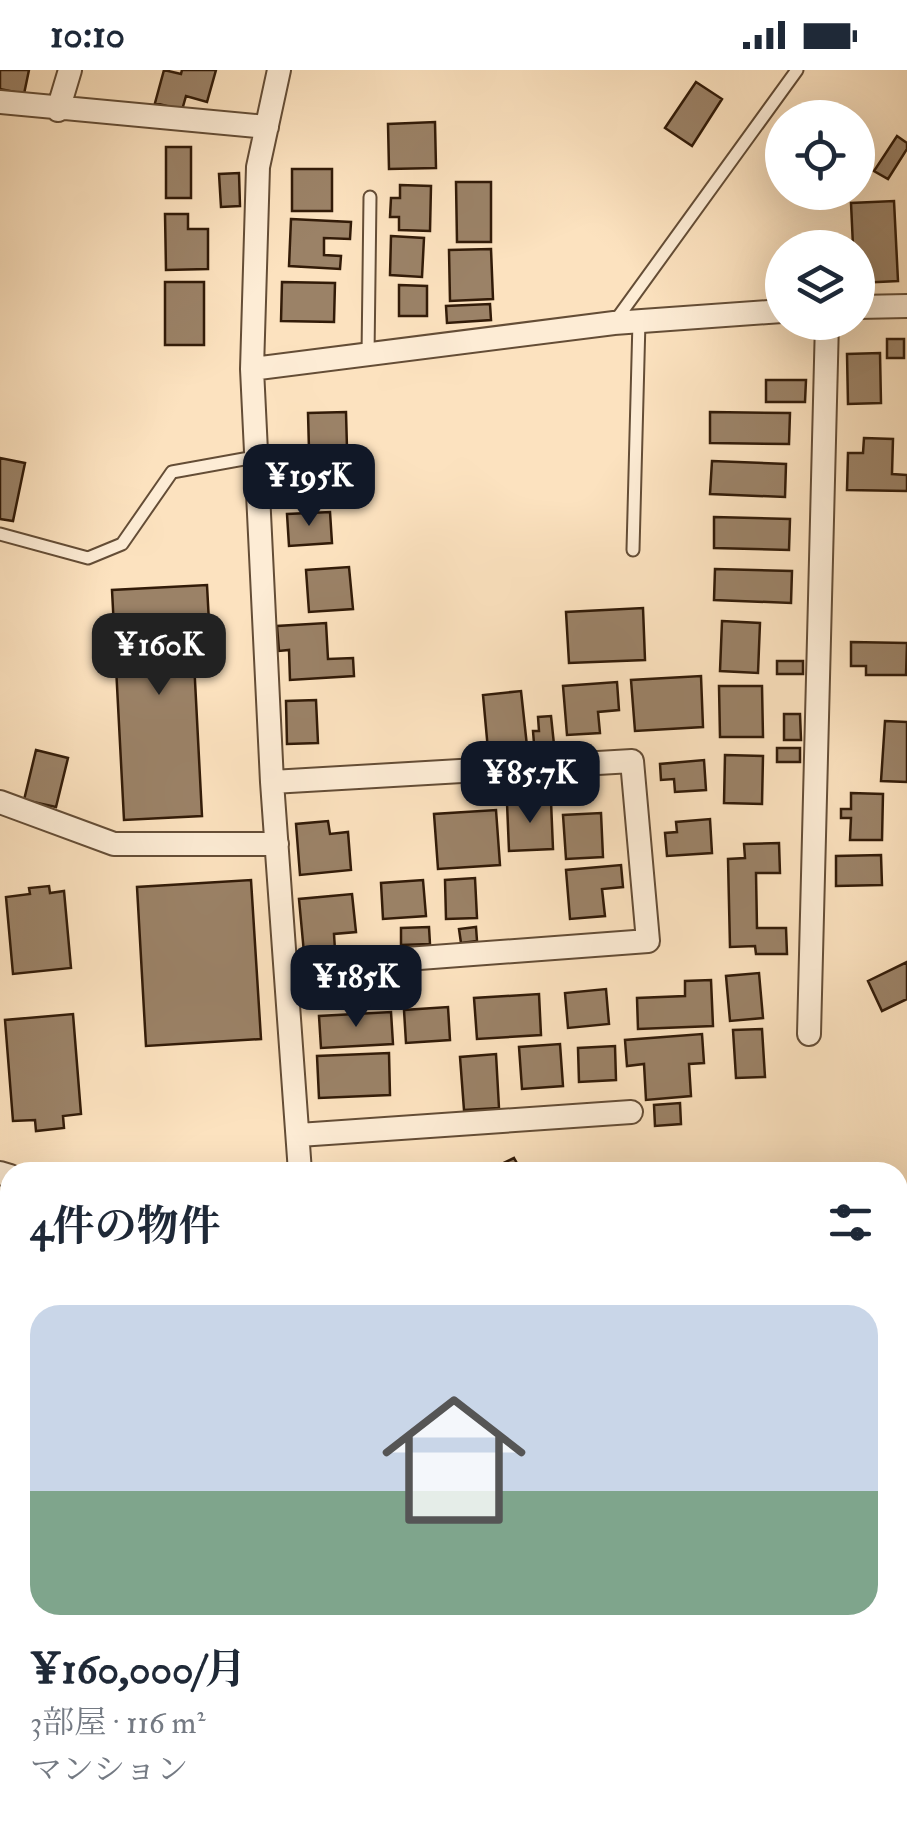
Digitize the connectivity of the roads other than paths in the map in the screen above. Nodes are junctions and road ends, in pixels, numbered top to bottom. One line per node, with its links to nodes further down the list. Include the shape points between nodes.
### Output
1 (70, 70): 5 (street)
2 (278, 70): 6 (street)
3 (797, 70): 12 (lane)
4 (0, 102): 5 (street)
5 (58, 110): 6 (street)
6 (267, 127): 15 (street, via 258,166)
7 (370, 197): 14 (lane)
8 (907, 306): 9 (street)
9 (875, 307)
10 (765, 312): 11 (street)
11 (639, 321): 12 (street); 18 (lane)
12 (614, 324): 14 (street)
13 (828, 340): 23 (street)
14 (368, 356): 15 (street)
15 (252, 368): 16 (street)
16 (255, 457): 17 (lane, via 172,472 122,544 88,558); 19 (street)
17 (0, 534)
18 (633, 550)
19 (272, 782): 21 (street); 22 (street, via 632,761 648,941)
20 (0, 802): 21 (street, via 114,844)
21 (277, 844): 22 (street)
22 (286, 968): 25 (street)
23 (809, 1034)
24 (631, 1112): 25 (street)
25 (299, 1134): 26 (street)
26 (300, 1162)

